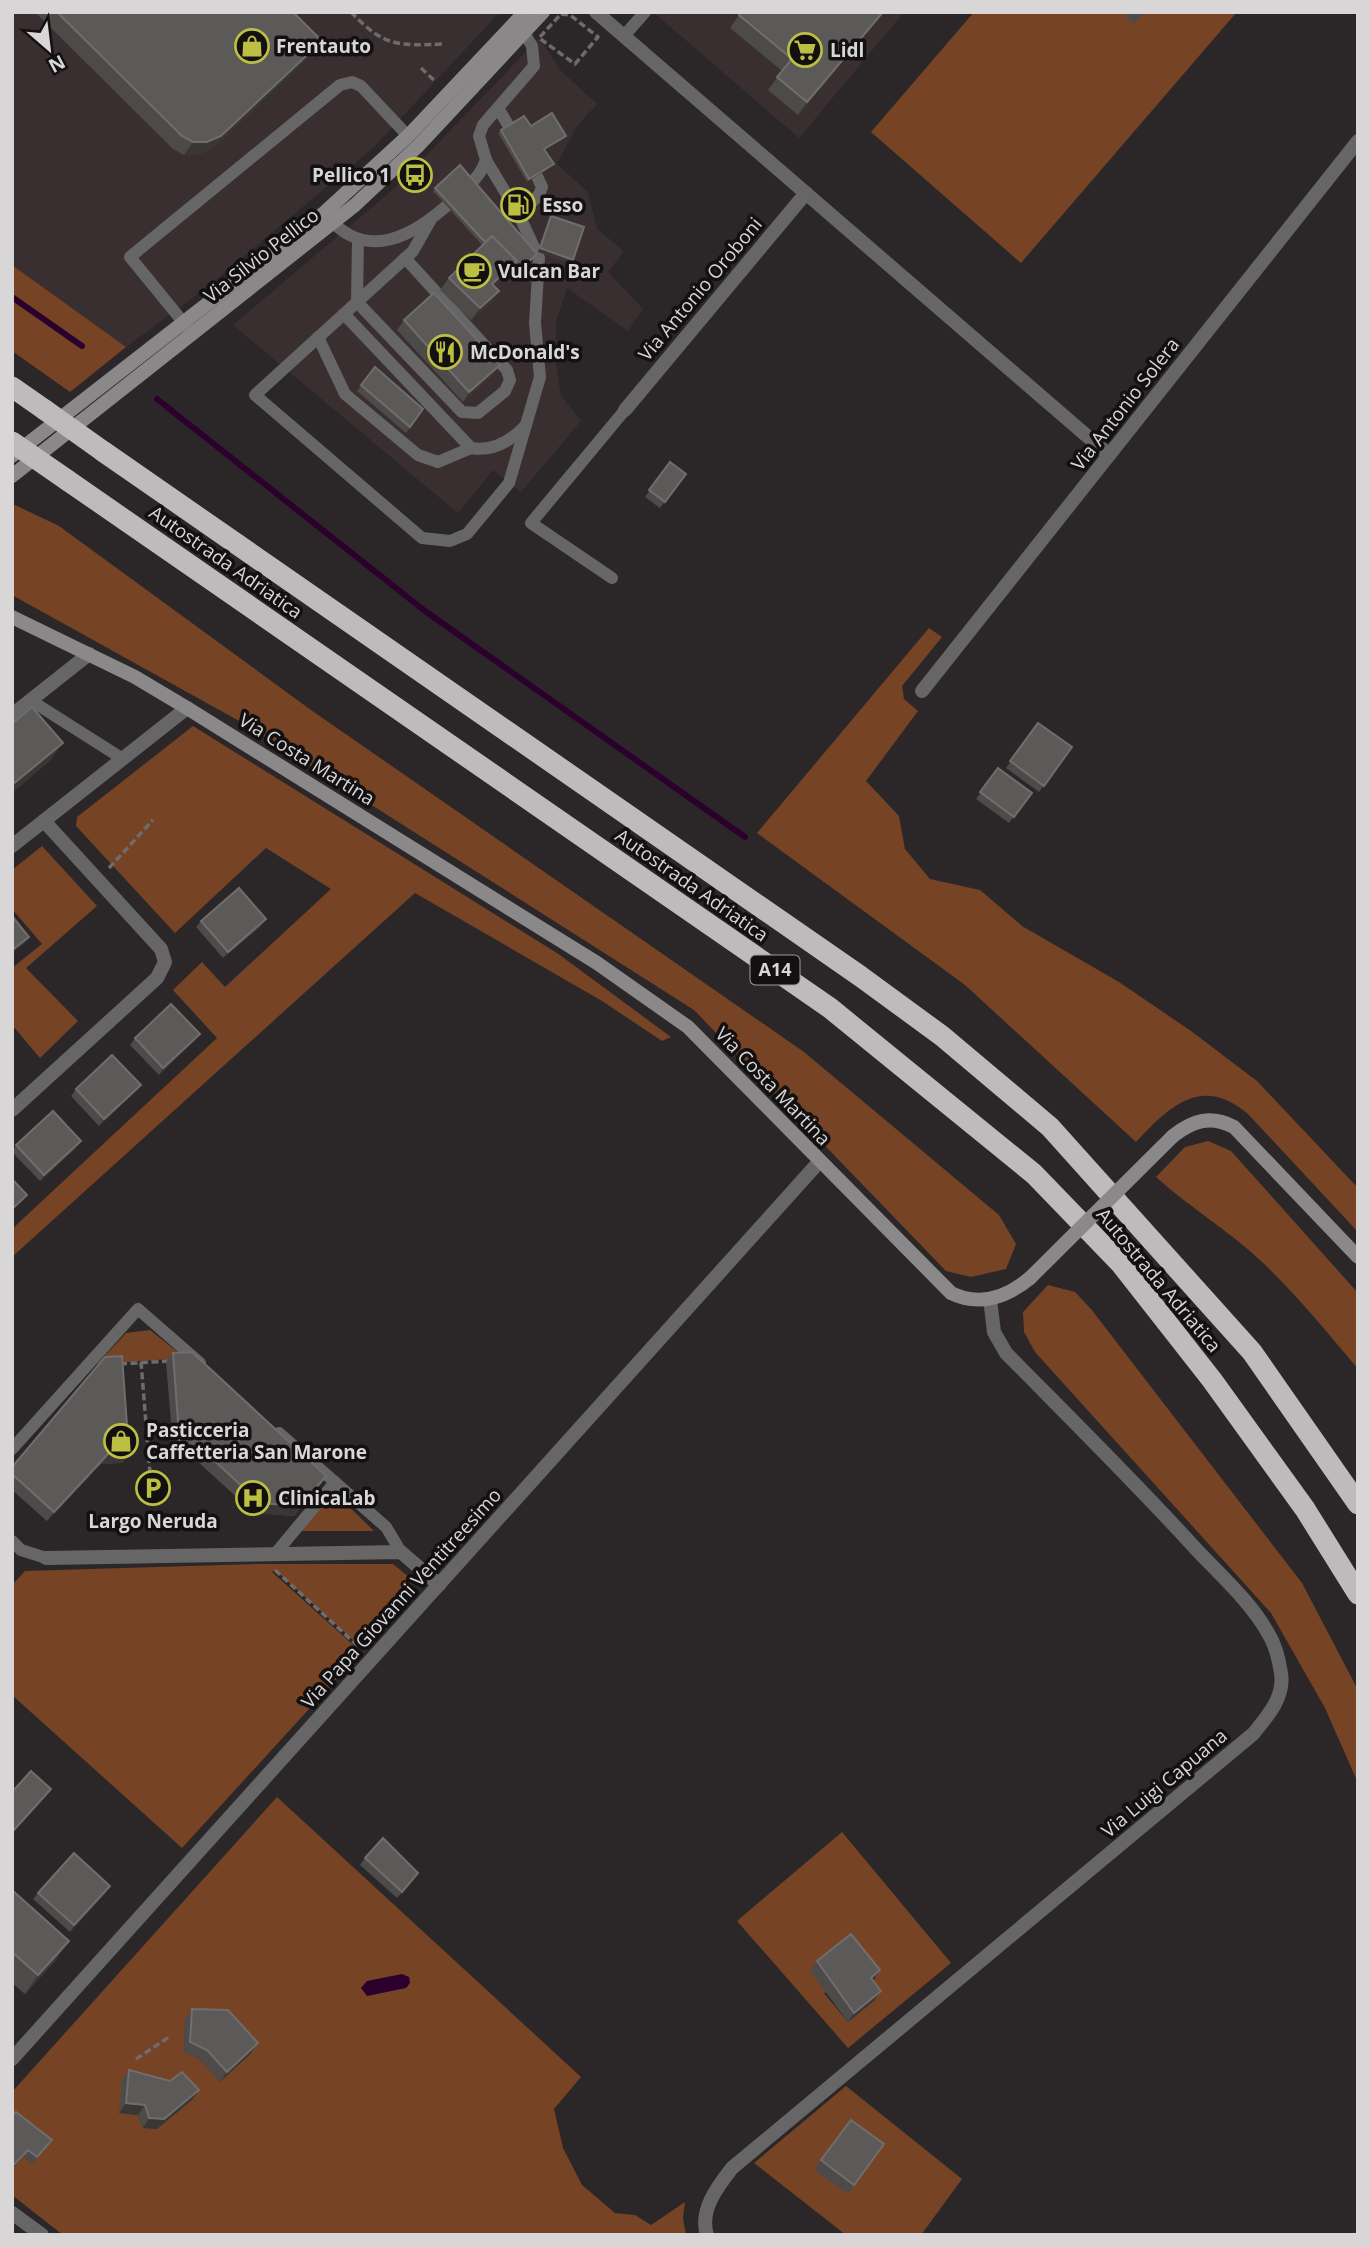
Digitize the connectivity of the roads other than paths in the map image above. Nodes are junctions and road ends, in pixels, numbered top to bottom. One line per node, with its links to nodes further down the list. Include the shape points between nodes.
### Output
1 (544, 12): 4 (main road, Via Silvio Pellico)
2 (596, 12): 5 (street)
3 (645, 12): 5 (lane)
4 (522, 22): 6 (lane, via 535,55 534,66); 7 (main road, Via Silvio Pellico); 12 (main road, Via Silvio Pellico, via 418,146)
5 (624, 36): 10 (street)
6 (498, 108): 9 (lane, via 479,136); 11 (lane, via 542,187)
7 (408, 136): 12 (main road, Via Silvio Pellico); 18 (lane, via 361,86 352,82 340,85 130,257)
8 (1358, 141): 25 (street, Via Antonio Solera)
9 (486, 160): 11 (lane); 13 (lane, via 476,179)
10 (806, 193): 21 (street, Via Antonio Oroboni); 25 (street)
11 (519, 215): 22 (lane, via 539,258 535,323 540,377)
12 (328, 218): 14 (lane); 18 (main road, Via Silvio Pellico)
13 (430, 222): 14 (lane, via 391,239); 15 (lane)
14 (358, 240): 16 (lane)
15 (405, 258): 16 (lane); 16 (lane, via 507,370 510,380 505,391 478,413 462,412)
16 (357, 302): 17 (lane)
17 (344, 314): 19 (lane); 24 (lane)
18 (188, 328): 26 (main road, Via Silvio Pellico); 27 (main road, Via Silvio Pellico)
19 (318, 337): 22 (lane, via 256,395 422,538 450,541 467,534 509,483); 24 (lane, via 345,394 418,455 438,462)
20 (12, 387): 46 (highway, Autostrada Adriatica / A14, bridge, via 942,1036 1050,1127 1252,1352)
21 (625, 410): 28 (lane, via 531,523)
22 (528, 423): 24 (lane, via 504,443)
23 (12, 442): 52 (highway, Autostrada Adriatica / A14, bridge, via 830,1008 1034,1174 1121,1264 1212,1380 1305,1509)
24 (471, 449)
25 (1109, 455): 31 (street, Via Antonio Solera)
26 (12, 456)
27 (12, 476)
28 (612, 578)
29 (12, 617): 30 (main road, Via Costa Martina)
30 (89, 654): 32 (street); 33 (main road, Via Costa Martina)
31 (922, 691)
32 (30, 700): 34 (street); 35 (lane)
33 (187, 708): 35 (street); 39 (main road, Via Costa Martina, via 597,963 688,1027)
34 (12, 715)
35 (123, 759): 36 (street)
36 (44, 821): 37 (street); 38 (street, via 161,949 165,962 163,970)
37 (12, 846)
38 (12, 1110)
39 (819, 1162): 41 (main road, Via Costa Martina, via 941,1286 962,1299); 51 (street, Via Papa Giovanni Ventitreesimo)
40 (1358, 1257): 41 (main road, bridge, via 1234,1127 1210,1119 1185,1126 1030,1278)
41 (990, 1299): 56 (street, Via Luigi Capuana, via 994,1332 1006,1353 1254,1611 1277,1655 1282,1676 1279,1694 1253,1734 732,2168 710,2200)
42 (215, 1377): 44 (lane, via 138,1309)
43 (265, 1421): 45 (lane)
44 (12, 1449)
45 (335, 1482): 48 (lane, via 386,1527); 49 (lane)
46 (1358, 1504)
47 (12, 1542): 50 (lane)
48 (401, 1552): 49 (street); 51 (street)
49 (275, 1554): 50 (street)
50 (46, 1558)
51 (439, 1585): 53 (street, Via Papa Giovanni Ventitreesimo)
52 (1358, 1594)
53 (12, 2059)
54 (12, 2213): 55 (street)
55 (41, 2235)
56 (707, 2235)

